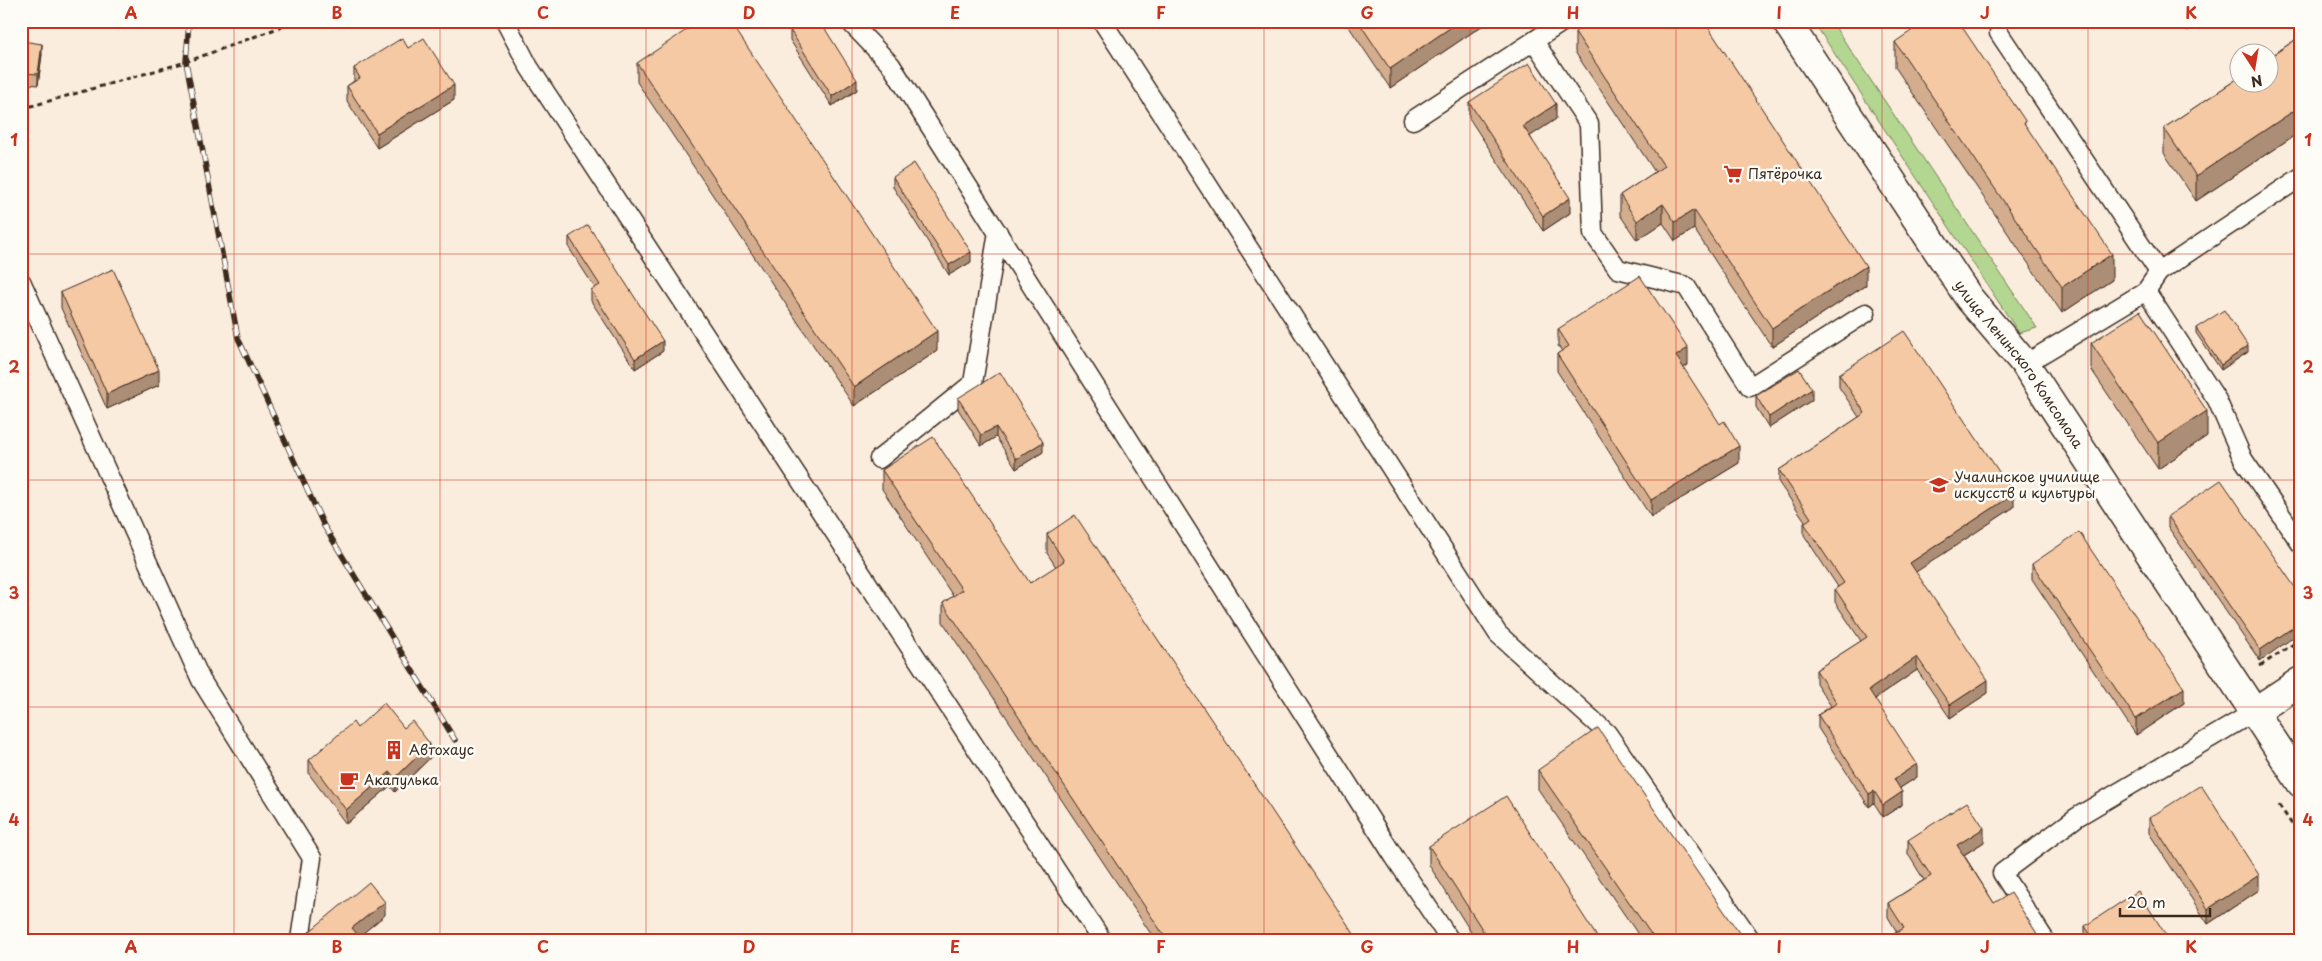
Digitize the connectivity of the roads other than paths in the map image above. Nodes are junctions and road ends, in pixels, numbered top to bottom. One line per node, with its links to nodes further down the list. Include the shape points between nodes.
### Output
1 (505, 21): 22 (lane, via 529,67)
2 (848, 21): 10 (lane, via 891,64)
3 (1102, 21): 24 (lane, via 1498,634 1607,732)
4 (1564, 21): 7 (lane)
5 (1786, 21): 15 (street, улица Ленинского Комсомола, via 1969,298)
6 (1999, 33): 11 (lane)
7 (1534, 41): 8 (lane); 14 (lane, via 1589,124 1593,233 1618,269 1686,286 1750,387)
8 (1414, 120)
9 (2301, 178): 11 (lane)
10 (998, 232): 16 (lane, via 973,383); 23 (lane)
11 (2158, 272): 13 (lane)
12 (21, 281): 21 (lane, via 201,680 312,858)
13 (2146, 291): 15 (lane); 17 (lane, via 2217,400 2243,460)
14 (1866, 313)
15 (2025, 364): 19 (street, улица Ленинского Комсомола)
16 (879, 459)
17 (2301, 544)
18 (2301, 681): 19 (street)
19 (2254, 712): 20 (street, улица Ленинского Комсомола); 25 (lane, via 2077,817 2002,873)
20 (2301, 783)
21 (300, 940)
22 (1102, 940)
23 (1450, 940)
24 (1751, 940)
25 (2045, 940)

